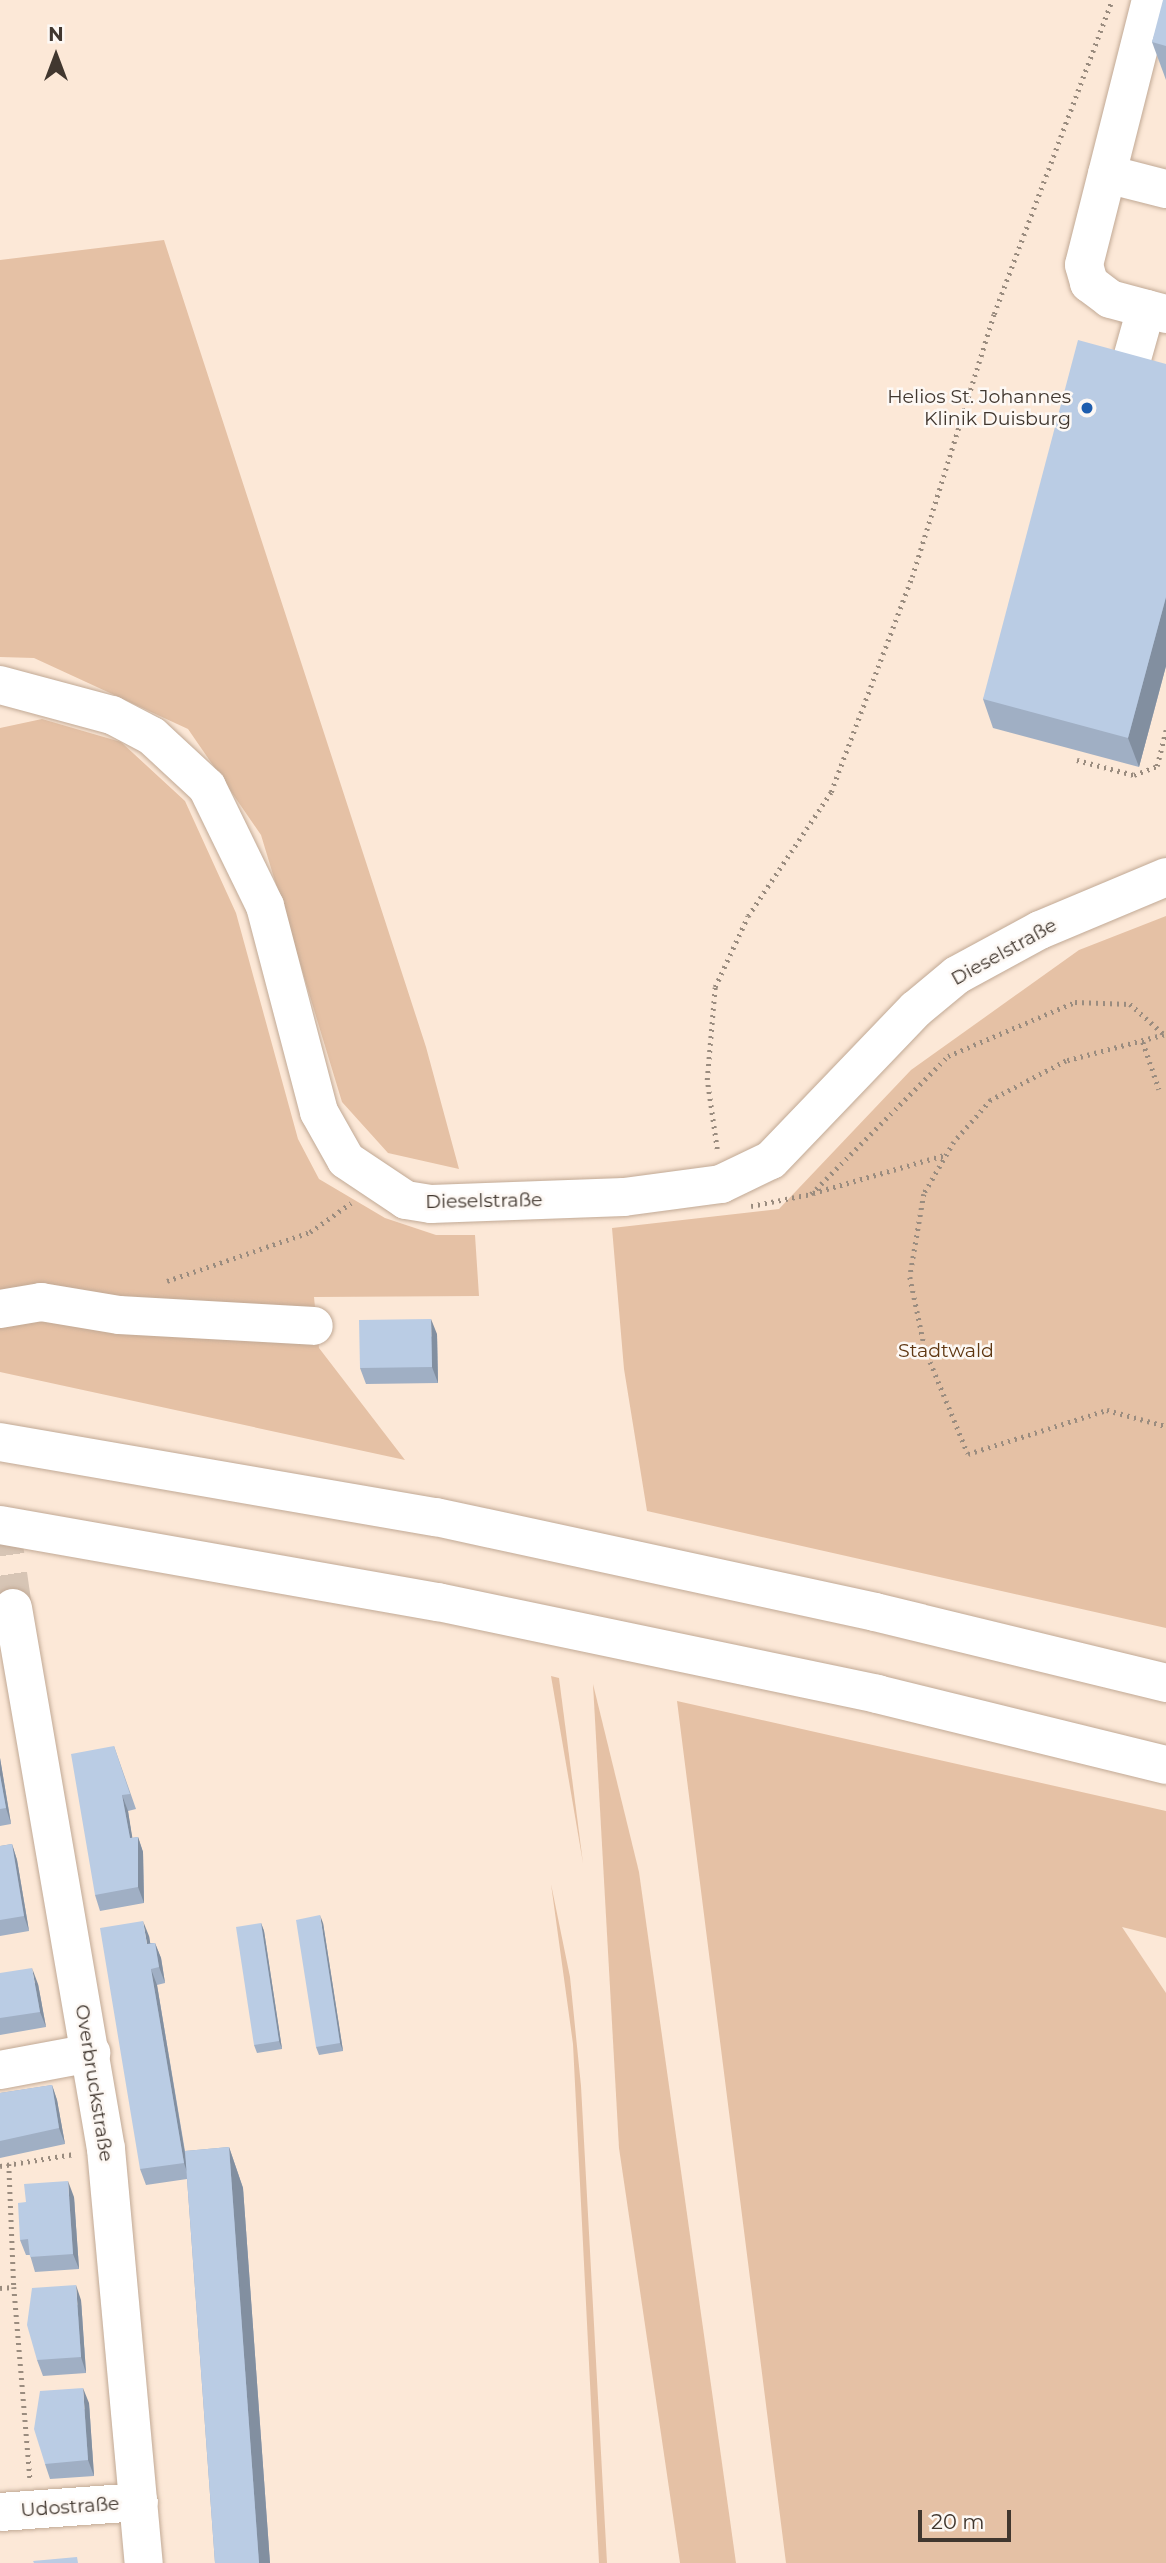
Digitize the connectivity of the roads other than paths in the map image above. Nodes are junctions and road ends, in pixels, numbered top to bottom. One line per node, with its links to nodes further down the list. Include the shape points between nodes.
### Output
1 (1151, 0): 2 (main road)
2 (1107, 174): 3 (main road); 4 (main road, via 1084,265 1089,284 1110,299)
3 (1166, 189)
4 (1156, 311): 5 (main road)
5 (1126, 380)
6 (0, 685): 7 (main road, Dieselstraße, via 51,694 112,715 152,736 207,787 265,906 319,1112 346,1160 406,1200 465,1205 624,1197 721,1184 771,1160 957,975 1040,930)
7 (1166, 877)
8 (0, 1309): 9 (main road, via 41,1302 119,1315)
9 (314, 1326)
10 (0, 1442): 13 (main road, via 436,1517 875,1612)
11 (0, 1525): 14 (main road, via 438,1602 877,1694)
12 (13, 1608): 15 (main road, Overbruckstraße)
13 (1166, 1683)
14 (1166, 1765)
15 (91, 2053): 16 (main road); 17 (main road, Overbruckstraße, via 106,2149)
16 (0, 2070)
17 (139, 2502): 18 (main road, Udostraße); 19 (main road, Overbruckstraße)
18 (16, 2511)
19 (144, 2563)

